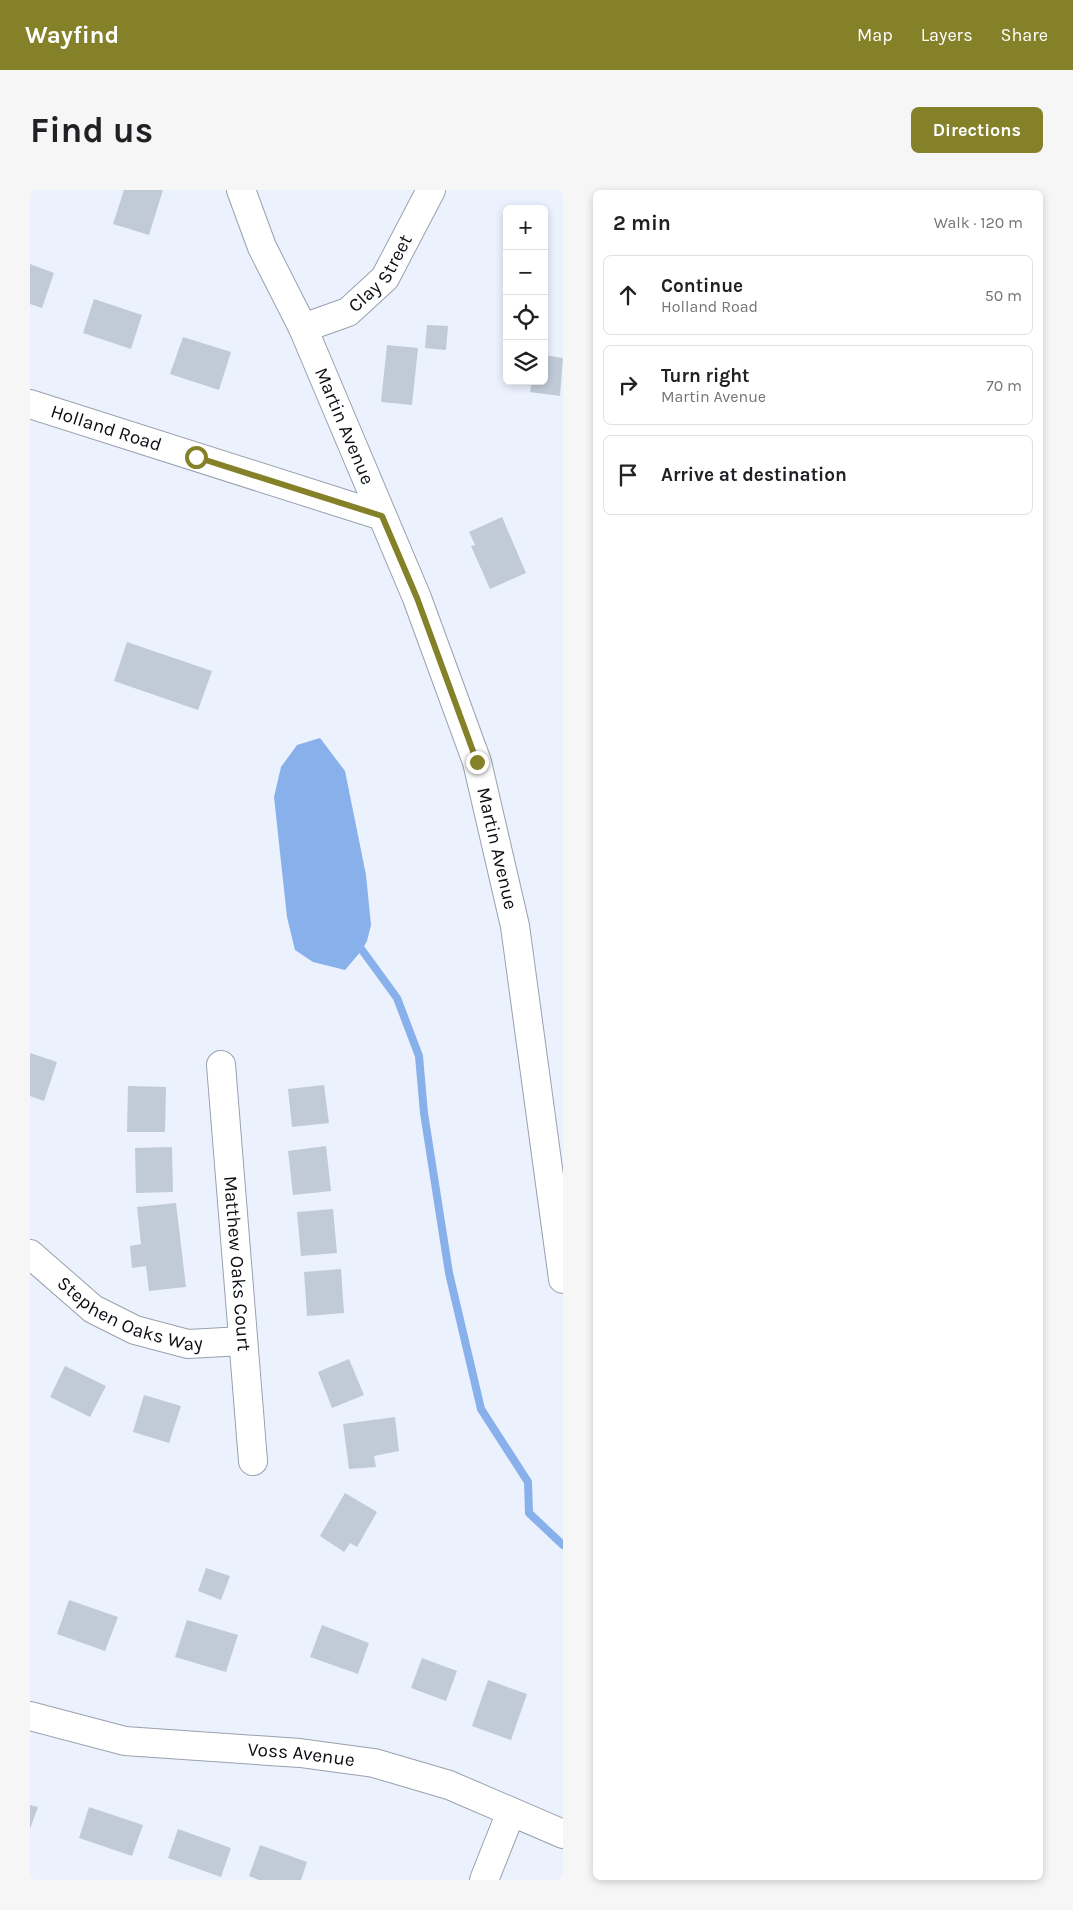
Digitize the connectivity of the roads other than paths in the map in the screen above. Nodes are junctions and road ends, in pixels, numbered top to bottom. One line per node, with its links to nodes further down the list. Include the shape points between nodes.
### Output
1 (241, 190): 3 (street, Martin Avenue, via 262,247)
2 (431, 190): 3 (street, Clay Street, via 384,278 348,312)
3 (303, 328): 5 (street, Martin Avenue)
4 (30, 404): 5 (street, Holland Road)
5 (382, 516): 8 (street, Martin Avenue, via 417,598 477,762 515,926)
6 (221, 1065): 9 (street, Matthew Oaks Court)
7 (30, 1254): 9 (street, Stephen Oaks Way, via 93,1309 136,1330 188,1344)
8 (563, 1279)
9 (243, 1341): 10 (street, Matthew Oaks Court)
10 (253, 1461)
11 (30, 1716): 12 (street, Voss Avenue, via 125,1741 374,1763 449,1785)
12 (511, 1812): 13 (street, Voss Avenue); 14 (street)
13 (563, 1834)
14 (484, 1880)

